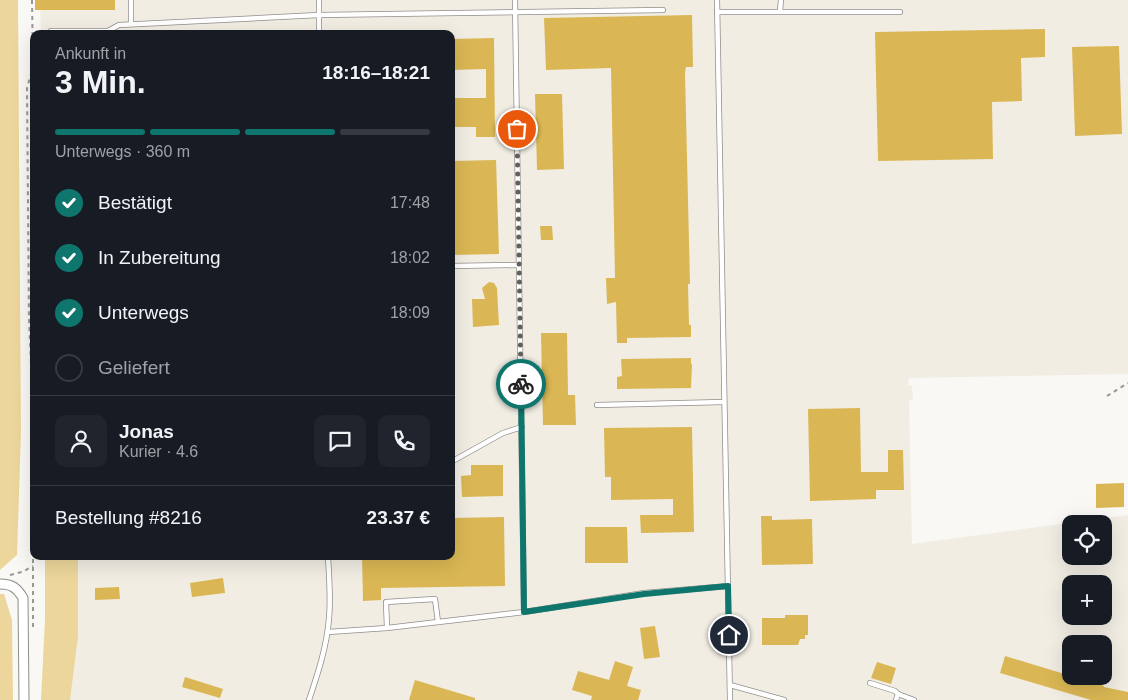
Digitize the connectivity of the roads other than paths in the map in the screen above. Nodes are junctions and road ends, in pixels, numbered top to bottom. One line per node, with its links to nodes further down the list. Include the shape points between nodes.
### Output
1 (131, 0): 12 (lane)
2 (318, 0): 11 (lane)
3 (515, 0): 10 (lane)
4 (717, 0): 8 (lane)
5 (781, 0): 7 (lane)
6 (664, 10): 10 (lane)
7 (780, 11): 8 (lane); 9 (lane)
8 (717, 12): 17 (lane)
9 (900, 12)
10 (515, 13): 11 (lane); 15 (lane)
11 (319, 15): 12 (lane); 14 (lane)
12 (131, 24): 13 (lane)
13 (110, 30)
14 (319, 30)
15 (518, 264): 16 (lane); 19 (lane)
16 (455, 266)
17 (724, 402): 18 (lane); 23 (lane)
18 (597, 405)
19 (522, 427): 20 (lane, via 504,433); 24 (lane)
20 (455, 460)
21 (328, 560): 27 (lane)
22 (0, 584): 31 (street, via 10,584 23,598)
23 (728, 586): 24 (lane, via 644,594); 29 (lane)
24 (524, 612): 25 (lane)
25 (438, 622): 26 (lane); 26 (lane, via 435,599 386,602)
26 (387, 628): 27 (lane)
27 (328, 632): 32 (lane)
28 (870, 684): 30 (lane)
29 (730, 685): 33 (lane); 34 (lane)
30 (898, 694): 35 (lane); 36 (lane)
31 (24, 700)
32 (310, 700)
33 (730, 700)
34 (784, 700)
35 (896, 700)
36 (914, 700)

